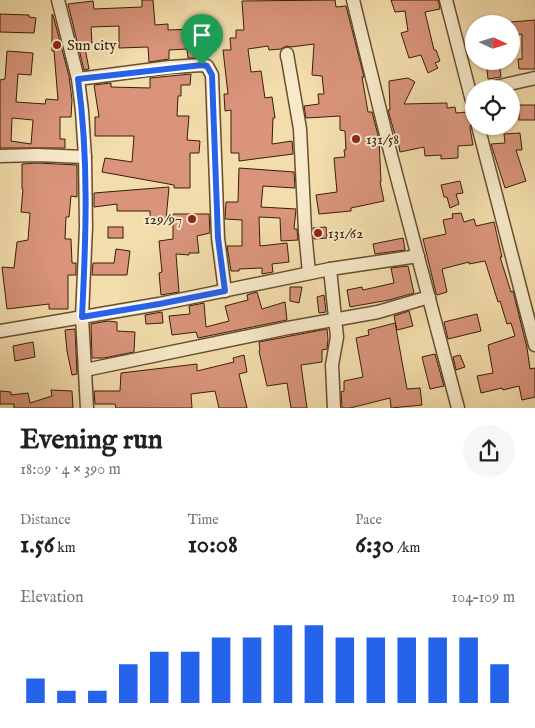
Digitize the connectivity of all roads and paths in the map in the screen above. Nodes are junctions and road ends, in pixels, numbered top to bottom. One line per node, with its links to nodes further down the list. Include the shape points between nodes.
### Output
1 (58, 0): 6 (street)
2 (353, 0): 12 (street)
3 (446, 0): 7 (street)
4 (288, 57): 14 (street, via 287,54 300,129)
5 (535, 78): 8 (street)
6 (78, 79): 11 (street); 15 (street, via 170,67 207,66 212,75 218,238)
7 (468, 80)
8 (520, 81)
9 (480, 135): 20 (street)
10 (0, 156): 11 (street)
11 (85, 157): 17 (street)
12 (418, 256): 13 (street); 16 (street)
13 (330, 269): 14 (street); 18 (street)
14 (309, 273): 15 (street)
15 (225, 291): 17 (street)
16 (429, 297): 18 (street); 24 (street)
17 (82, 317): 19 (street); 21 (street)
18 (336, 320): 21 (street); 23 (street, via 332,365)
19 (0, 331)
20 (534, 337)
21 (85, 370): 22 (street)
22 (87, 408)
23 (334, 408)
24 (458, 408)

